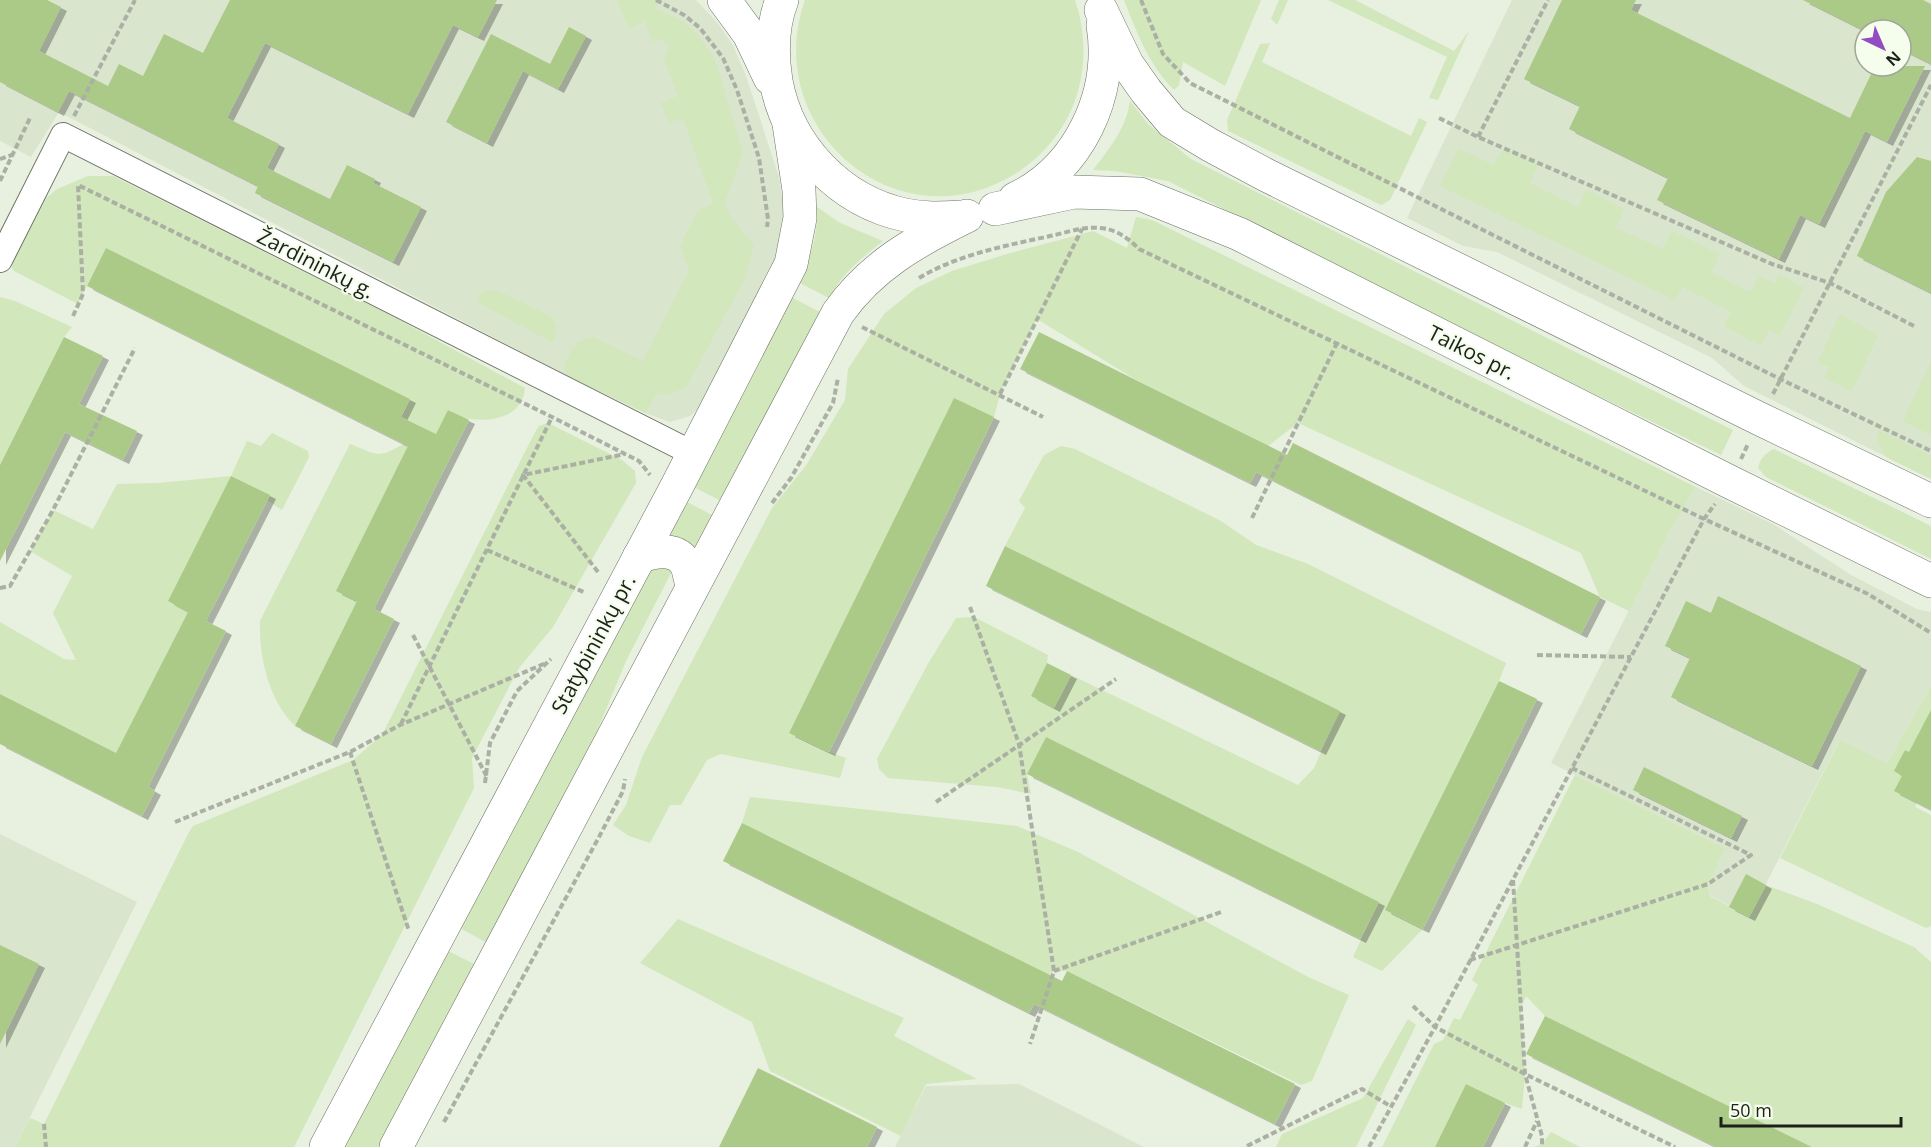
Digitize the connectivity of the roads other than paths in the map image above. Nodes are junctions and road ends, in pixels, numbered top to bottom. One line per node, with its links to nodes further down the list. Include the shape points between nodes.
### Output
1 (724, 0): 4 (main road, via 749,33)
2 (782, 0): 4 (main road, via 774,35 773,66)
3 (1099, 5): 5 (main road, via 1106,40 1105,72 1086,131 1047,179 1021,196); 8 (main road, via 1127,64 1146,91 1172,122 1210,145)
4 (784, 110): 5 (main road, via 805,150 849,192 906,215); 7 (main road, Statybininkų pr., via 800,200 791,264)
5 (981, 212): 10 (main road, Taikos pr., via 1074,192 1140,194 1239,234); 11 (main road, via 918,241 872,273 852,293 822,339)
6 (0, 260): 7 (street, Žardininkų g., via 63,135)
7 (694, 454): 9 (main road, Statybininkų pr.)
8 (1931, 501)
9 (639, 557): 11 (main road, via 655,551 678,556 686,564); 12 (main road, Statybininkų pr.)
10 (1931, 581)
11 (692, 585): 13 (main road)
12 (326, 1147)
13 (396, 1147)

